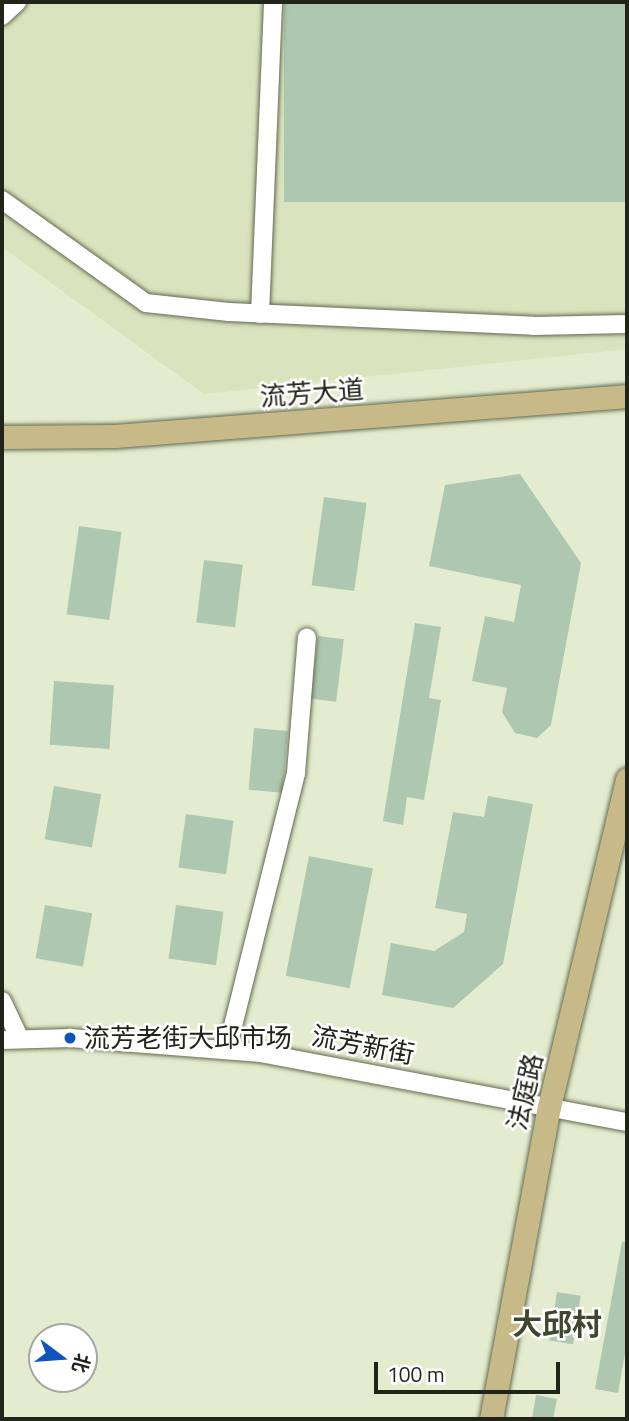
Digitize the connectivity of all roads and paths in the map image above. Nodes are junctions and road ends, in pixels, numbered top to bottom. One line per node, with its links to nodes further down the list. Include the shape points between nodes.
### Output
1 (17, 2): 3 (street)
2 (273, 2): 5 (street)
3 (2, 16)
4 (2, 200): 5 (street, via 146,303)
5 (260, 314): 6 (street, via 534,326)
6 (627, 324)
7 (627, 396): 8 (main road, 流芳大道, via 115,436)
8 (2, 437)
9 (307, 637): 13 (street, via 296,773)
10 (627, 779): 14 (main road, 法庭路)
11 (2, 1001): 12 (street)
12 (11, 1040): 13 (street, 流芳新街, via 70,1038)
13 (227, 1050): 14 (street, 流芳新街)
14 (549, 1107): 15 (street, 流芳新街); 16 (main road, 法庭路)
15 (627, 1122)
16 (491, 1419)

